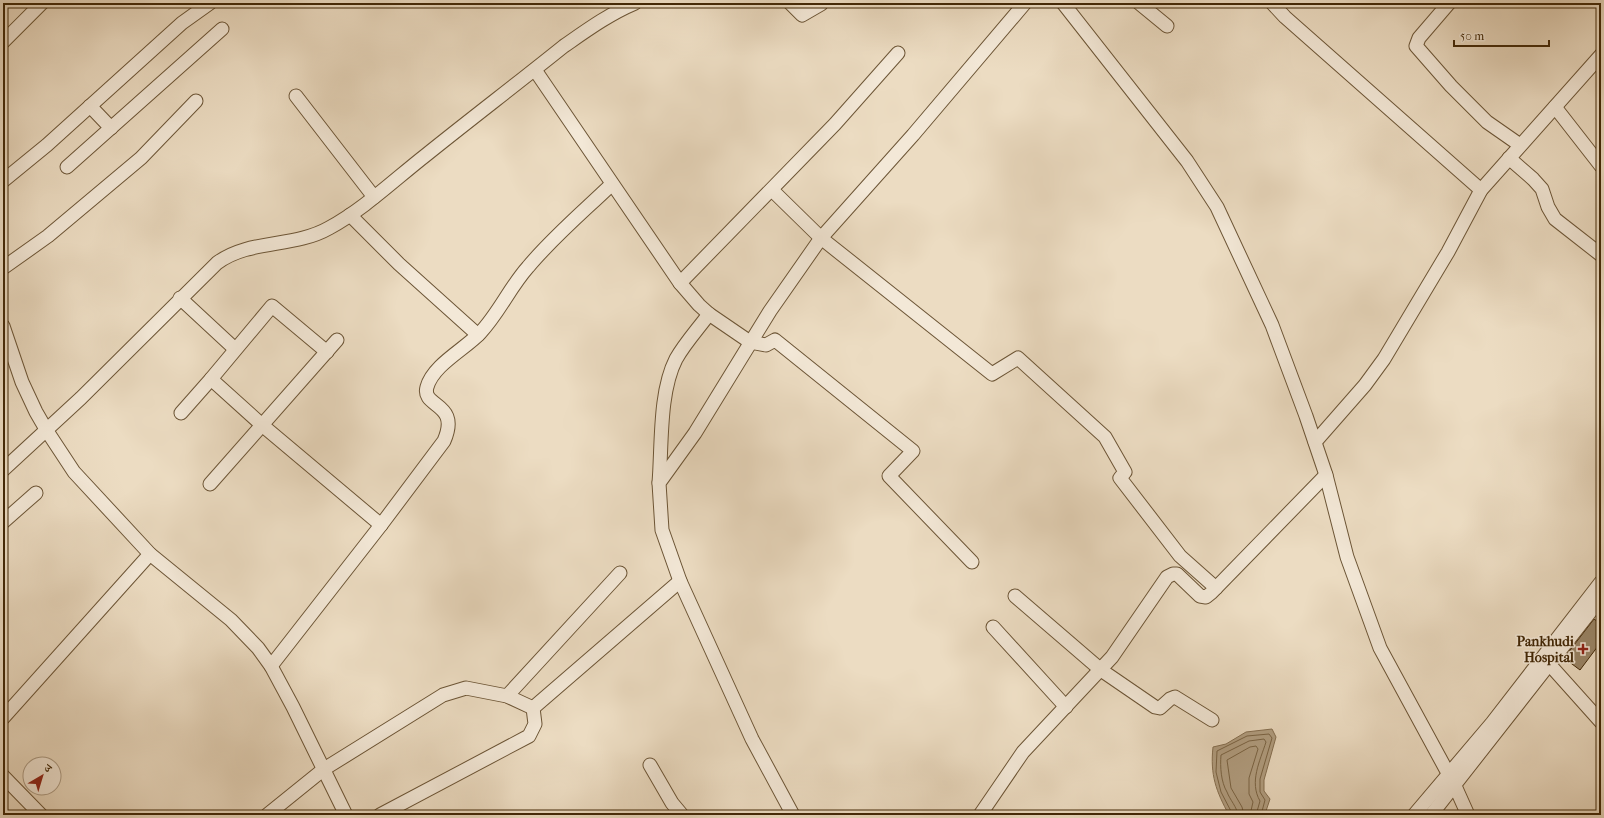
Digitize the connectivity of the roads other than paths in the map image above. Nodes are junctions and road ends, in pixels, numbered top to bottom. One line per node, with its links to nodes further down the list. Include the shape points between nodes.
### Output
1 (42, 3): 14 (street)
2 (210, 3): 20 (street, via 182,23)
3 (635, 3): 11 (street)
4 (790, 3): 10 (street, via 802,15)
5 (1025, 3): 33 (street)
6 (1063, 3): 49 (street, via 1187,161 1217,207 1272,324)
7 (1139, 3): 12 (street)
8 (1272, 3): 30 (street)
9 (1448, 3): 23 (street, via 1419,38 1416,46 1486,122)
10 (821, 4)
11 (610, 8): 17 (street)
12 (1167, 26)
13 (222, 29): 22 (street)
14 (3, 42)
15 (898, 53): 29 (street)
16 (1601, 55): 21 (street)
17 (535, 70): 28 (street); 31 (street)
18 (296, 96): 31 (street)
19 (196, 101): 35 (street, via 141,158 48,236)
20 (90, 106): 22 (street); 27 (street)
21 (1555, 107): 23 (street); 25 (street)
22 (110, 128): 26 (street)
23 (1520, 145): 24 (street)
24 (1509, 158): 30 (street); 34 (street, via 1538,184 1555,219)
25 (1601, 166)
26 (67, 167)
27 (3, 181)
28 (612, 184): 36 (street); 40 (street, via 527,267 490,322)
29 (772, 190): 33 (street); 36 (street)
30 (1481, 190): 49 (street, via 1448,252 1384,359 1365,385)
31 (374, 197): 32 (street)
32 (350, 215): 37 (street, via 307,238 240,250 228,255); 40 (street, via 399,264)
33 (821, 238): 42 (street); 62 (street, via 992,374 1018,358 1105,437 1125,472 1120,478 1180,556)
34 (1601, 255)
35 (3, 268)
36 (680, 283): 38 (street)
37 (180, 298): 43 (street); 48 (street, via 144,337)
38 (710, 314): 42 (street); 52 (street, via 686,343 670,373 664,406)
39 (3, 326): 48 (street, via 22,382)
40 (478, 335): 56 (street, via 430,379 427,392 429,398 445,412 449,430 438,450)
41 (337, 340): 44 (street)
42 (750, 342): 52 (street, via 695,433); 58 (street, via 766,345 775,340 913,450 888,476)
43 (235, 349): 44 (street, via 272,306); 45 (street)
44 (327, 352): 47 (street)
45 (211, 379): 46 (street); 47 (street)
46 (181, 413)
47 (262, 425): 53 (street); 56 (street)
48 (46, 431): 50 (street); 57 (street, via 74,472)
49 (1315, 442): 51 (street)
50 (3, 470)
51 (1326, 475): 62 (street); 77 (street, via 1346,557 1380,648)
52 (659, 483): 60 (street, via 662,530)
53 (210, 484)
54 (36, 493): 55 (street)
55 (3, 522)
56 (381, 525): 67 (street)
57 (150, 554): 67 (street, via 231,620 258,648); 72 (street)
58 (972, 562)
59 (620, 573): 69 (street)
60 (680, 581): 71 (street); 85 (street, via 752,739)
61 (1601, 582): 77 (street, via 1492,723)
62 (1216, 588): 68 (street, via 1206,597 1200,596 1177,574 1167,577)
63 (1015, 596): 68 (street)
64 (1601, 598): 66 (street)
65 (994, 627): 70 (street)
66 (1550, 665): 74 (street); 79 (street)
67 (271, 666): 76 (street)
68 (1101, 670): 70 (street); 73 (street, via 1158,708 1175,697)
69 (508, 696): 71 (street); 76 (street, via 466,688 443,695)
70 (1066, 707): 86 (street, via 1022,752)
71 (533, 708): 83 (street, via 535,724 529,736)
72 (3, 718)
73 (1212, 720)
74 (1601, 722)
75 (650, 765): 84 (street)
76 (324, 768): 81 (street); 82 (street)
77 (1449, 774): 79 (street); 87 (street)
78 (3, 776): 80 (street)
79 (1455, 786): 88 (street); 89 (street)
80 (41, 815)
81 (267, 815)
82 (346, 815)
83 (380, 815)
84 (682, 815)
85 (793, 815)
86 (980, 815)
87 (1414, 815)
88 (1431, 815)
89 (1468, 815)

